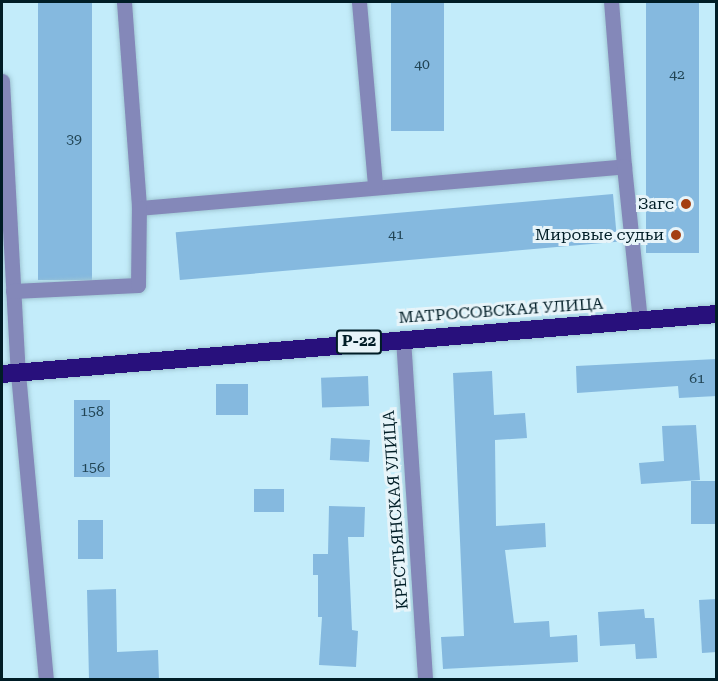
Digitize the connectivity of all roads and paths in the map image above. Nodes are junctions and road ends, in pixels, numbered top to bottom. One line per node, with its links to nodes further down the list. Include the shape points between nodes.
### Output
1 (124, 2): 7 (street)
2 (359, 2): 6 (street)
3 (610, 2): 5 (street)
4 (2, 81): 8 (street)
5 (624, 166): 6 (street); 10 (street)
6 (375, 186): 7 (street)
7 (139, 208): 8 (street, via 138,285)
8 (13, 291): 12 (street)
9 (717, 314): 10 (highway, МАТРОСОВСКАЯ УЛИЦА / Р-22)
10 (640, 320): 11 (highway, МАТРОСОВСКАЯ УЛИЦА / Р-22)
11 (403, 338): 12 (highway, МАТРОСОВСКАЯ УЛИЦА / Р-22); 14 (street, КРЕСТЬЯНСКАЯ УЛИЦА)
12 (10, 374): 13 (street)
13 (46, 680)
14 (425, 680)

